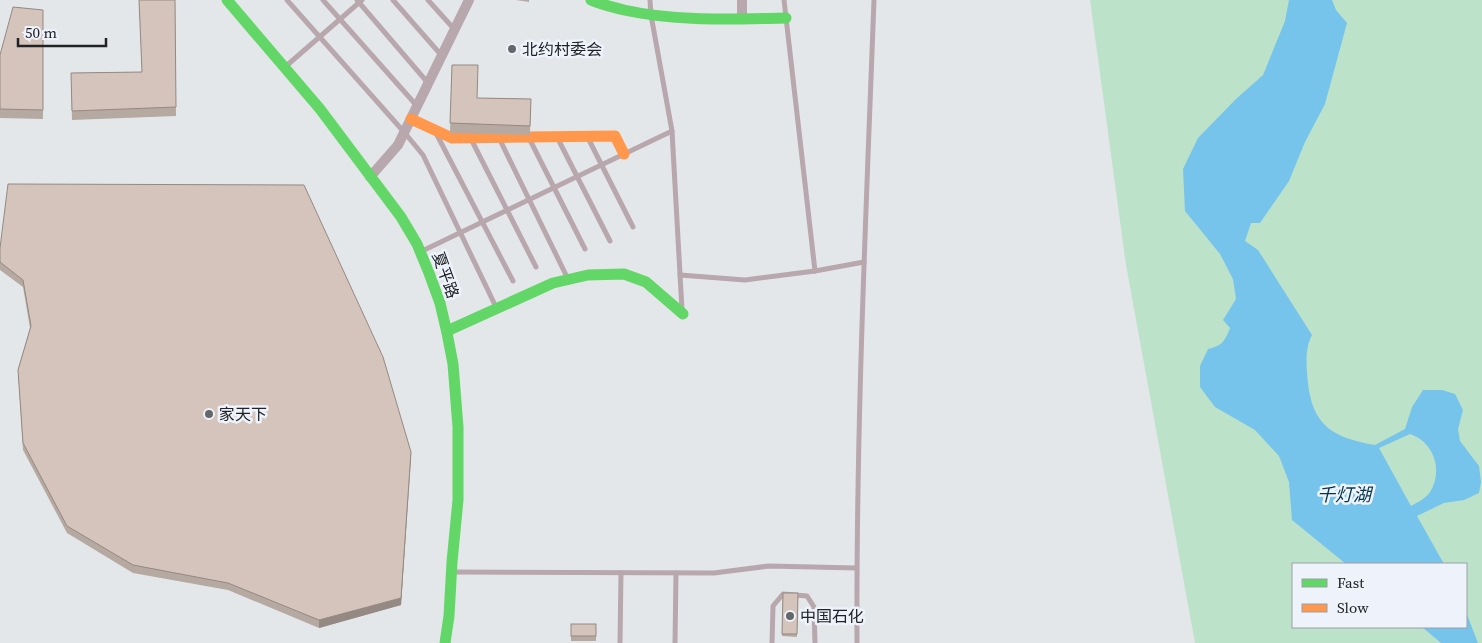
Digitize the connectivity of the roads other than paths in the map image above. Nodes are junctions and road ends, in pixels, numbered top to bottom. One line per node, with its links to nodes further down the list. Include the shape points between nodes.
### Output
1 (226, 0): 20 (main road, 夏平路)
2 (287, 0): 18 (lane)
3 (323, 0): 16 (lane)
4 (393, 0): 19 (lane)
5 (428, 0): 17 (lane)
6 (591, 0): 13 (main road)
7 (650, 0): 13 (lane)
8 (742, 0): 14 (street)
9 (784, 0): 15 (lane)
10 (874, 0): 45 (lane)
11 (359, 1): 16 (lane); 21 (lane)
12 (466, 2): 17 (street)
13 (650, 15): 14 (main road, via 686,19); 25 (lane)
14 (742, 18): 15 (main road)
15 (786, 18): 47 (lane)
16 (340, 19): 18 (lane); 22 (lane)
17 (455, 30): 19 (street)
18 (320, 37): 20 (lane); 26 (lane)
19 (442, 56): 21 (street)
20 (285, 68): 34 (main road, 夏平路)
21 (428, 83): 22 (street)
22 (417, 106): 23 (street)
23 (411, 119): 24 (main road); 26 (street)
24 (435, 130): 29 (main road, via 452,138); 39 (lane)
25 (672, 131): 32 (lane); 48 (lane)
26 (404, 132): 34 (street, via 398,146); 41 (lane, via 422,155)
27 (557, 137): 28 (main road); 31 (main road); 35 (lane)
28 (587, 137): 32 (main road, via 615,136); 33 (lane)
29 (470, 138): 30 (main road); 38 (lane)
30 (499, 138): 31 (main road); 37 (lane)
31 (529, 138): 36 (lane)
32 (624, 154): 33 (lane)
33 (601, 165): 35 (lane); 40 (lane)
34 (370, 176): 44 (main road, 夏平路, via 406,225)
35 (577, 176): 36 (lane); 42 (lane)
36 (554, 188): 37 (lane); 43 (lane)
37 (529, 200): 38 (lane); 49 (lane)
38 (507, 210): 39 (lane); 46 (lane)
39 (482, 222): 41 (lane); 50 (lane)
40 (633, 227)
41 (460, 233): 44 (lane); 51 (lane)
42 (610, 242)
43 (585, 249)
44 (420, 252): 53 (main road, 夏平路)
45 (864, 262): 47 (lane); 54 (lane)
46 (536, 267)
47 (815, 270): 48 (lane, via 745,280)
48 (680, 275): 52 (lane)
49 (568, 279): 51 (main road); 52 (main road, via 624,274 646,282)
50 (513, 280)
51 (496, 308): 53 (main road)
52 (683, 314)
53 (447, 331): 55 (main road, 夏平路, via 457,395 458,445 458,499)
54 (856, 568): 57 (lane, via 768,566 714,573); 65 (lane)
55 (450, 572): 56 (lane); 58 (main road, 夏平路)
56 (621, 573): 57 (lane); 61 (lane)
57 (676, 573): 62 (lane)
58 (449, 626): 59 (main road, 夏平路); 60 (main road, 夏平路)
59 (445, 643)
60 (454, 643)
61 (620, 643)
62 (675, 643)
63 (772, 643): 64 (lane, via 773,606 783,594 807,596 814,607)
64 (815, 643)
65 (857, 643)

